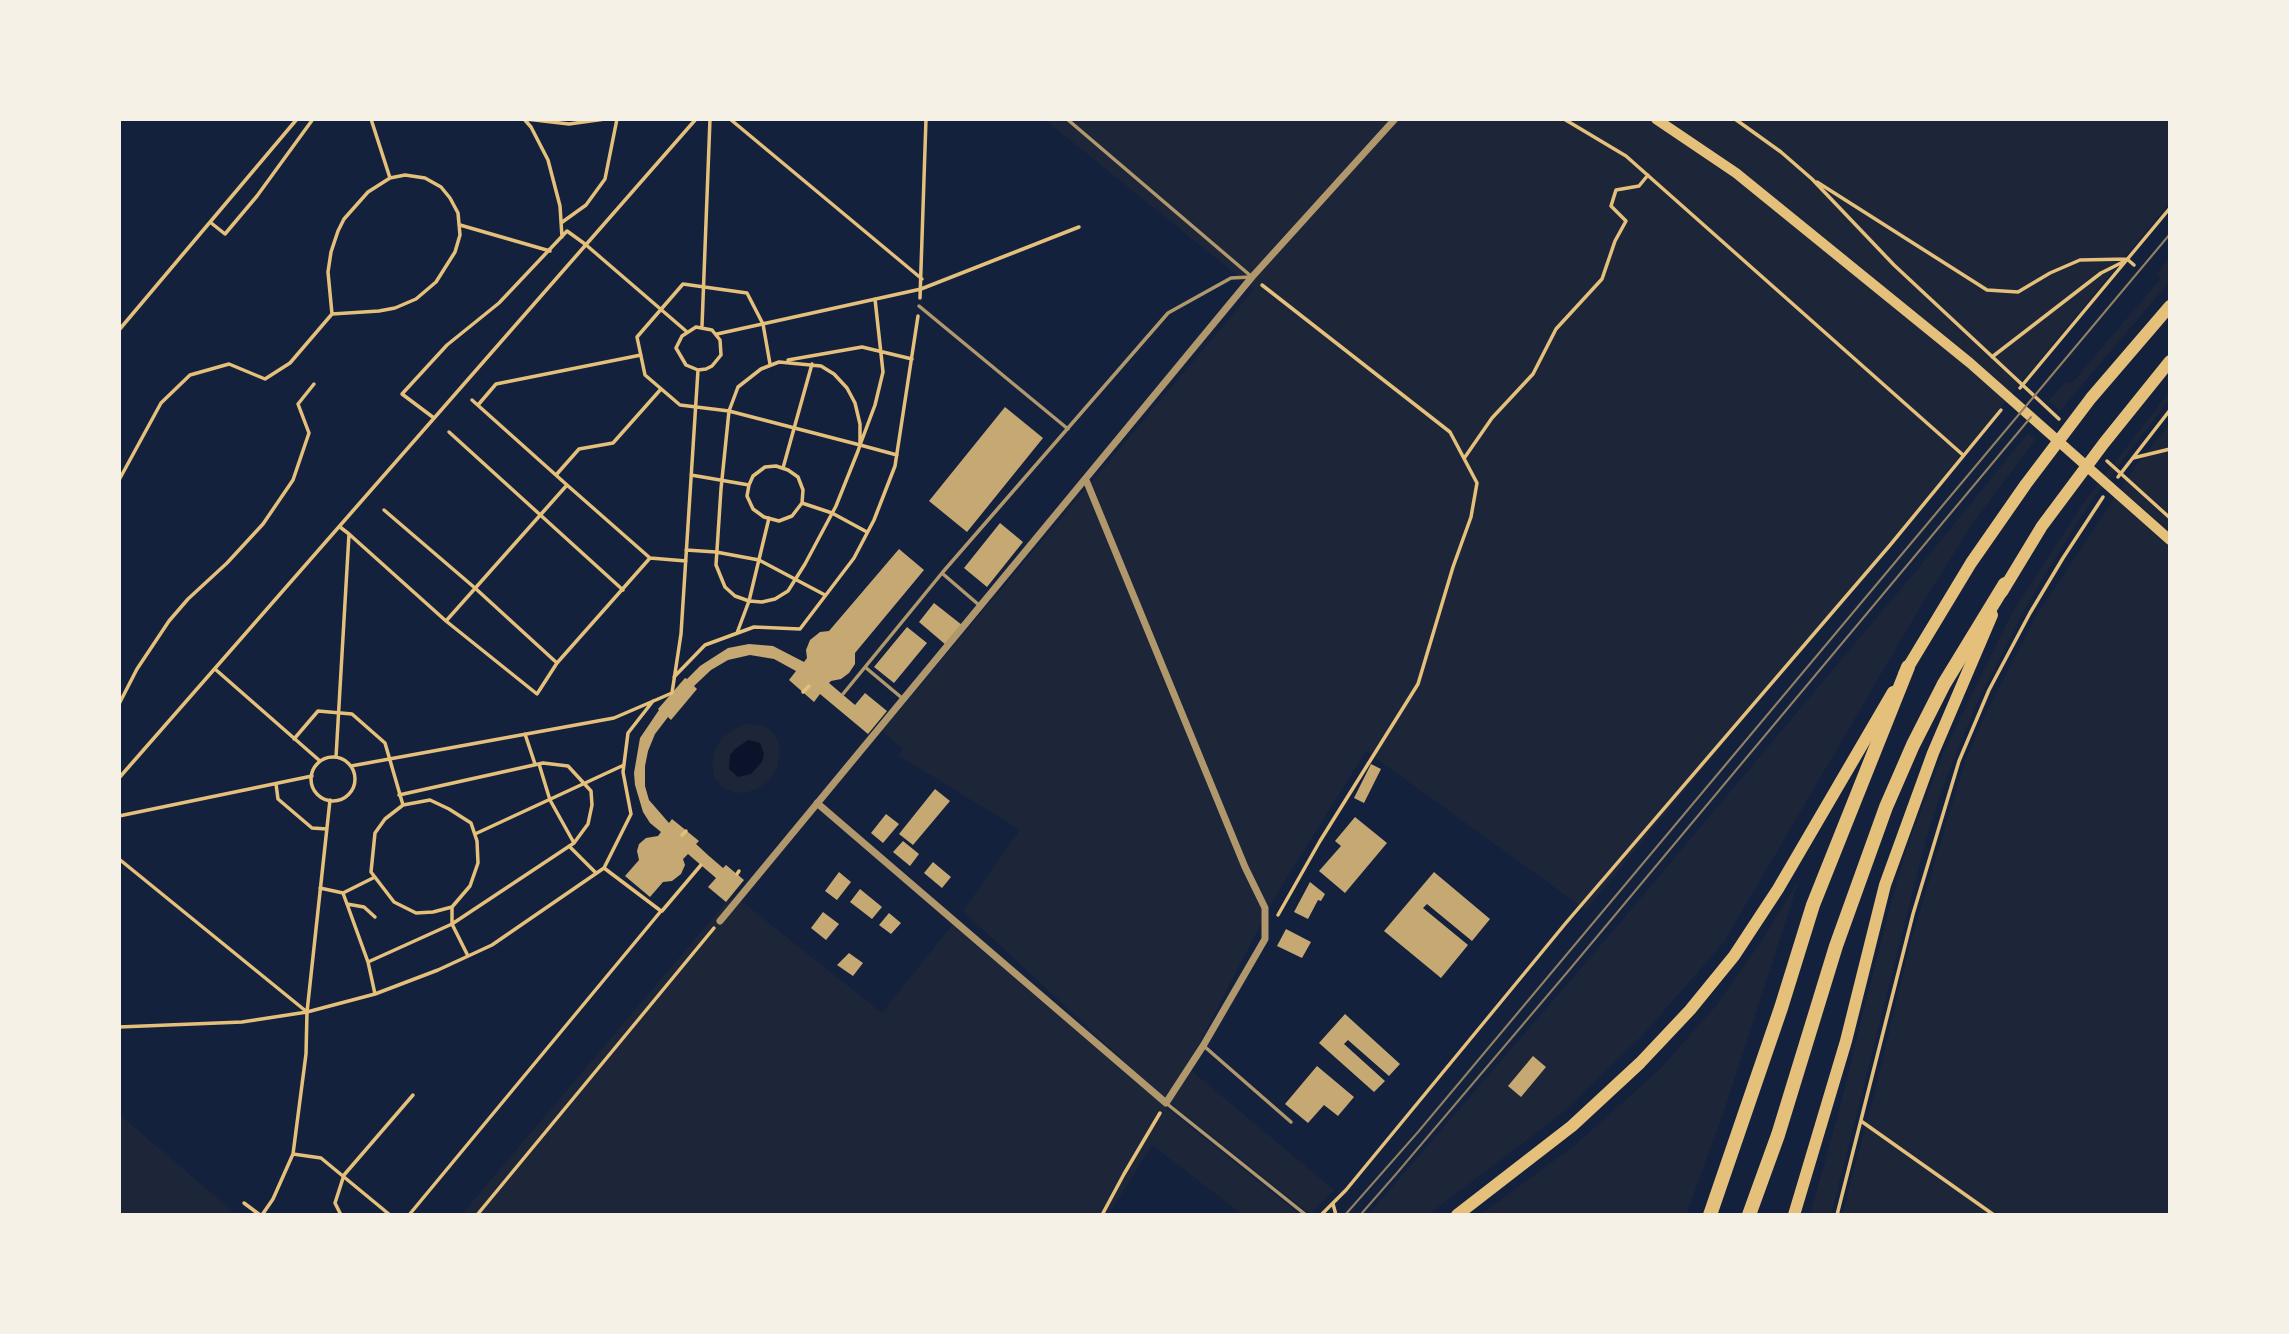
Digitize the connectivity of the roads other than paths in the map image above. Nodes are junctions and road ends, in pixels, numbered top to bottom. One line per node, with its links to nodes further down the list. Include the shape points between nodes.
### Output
1 (1068, 119): 4 (lane)
2 (1395, 119): 4 (street)
3 (1656, 119): 10 (main road, via 1736,173 1990,381)
4 (1252, 277): 8 (lane, via 1231,278 1168,313); 9 (street)
5 (919, 306): 8 (lane)
6 (2170, 306): 15 (main road, via 2091,398 2026,484)
7 (2170, 360): 12 (main road, via 2042,526)
8 (1069, 429): 11 (lane)
9 (1086, 480): 13 (street); 20 (street, via 1265,908 1265,939)
10 (2170, 540)
11 (942, 573): 13 (lane); 14 (lane)
12 (2005, 584): 26 (highway, via 1944,684 1886,807); 27 (main road, via 1933,753 1885,885 1846,1041)
13 (981, 607): 17 (street)
14 (865, 667): 16 (lane); 17 (lane)
15 (1908, 667): 24 (main road, via 1778,889 1734,956 1690,1010 1572,1126); 25 (highway, via 1816,894)
16 (843, 694)
17 (904, 699): 18 (street)
18 (817, 803): 19 (street); 21 (street)
19 (720, 921)
20 (1203, 1045): 21 (street); 22 (lane)
21 (1166, 1103): 23 (lane)
22 (1291, 1122)
23 (1306, 1215)
24 (1457, 1215)
25 (1710, 1215)
26 (1749, 1215)
27 (1794, 1215)

